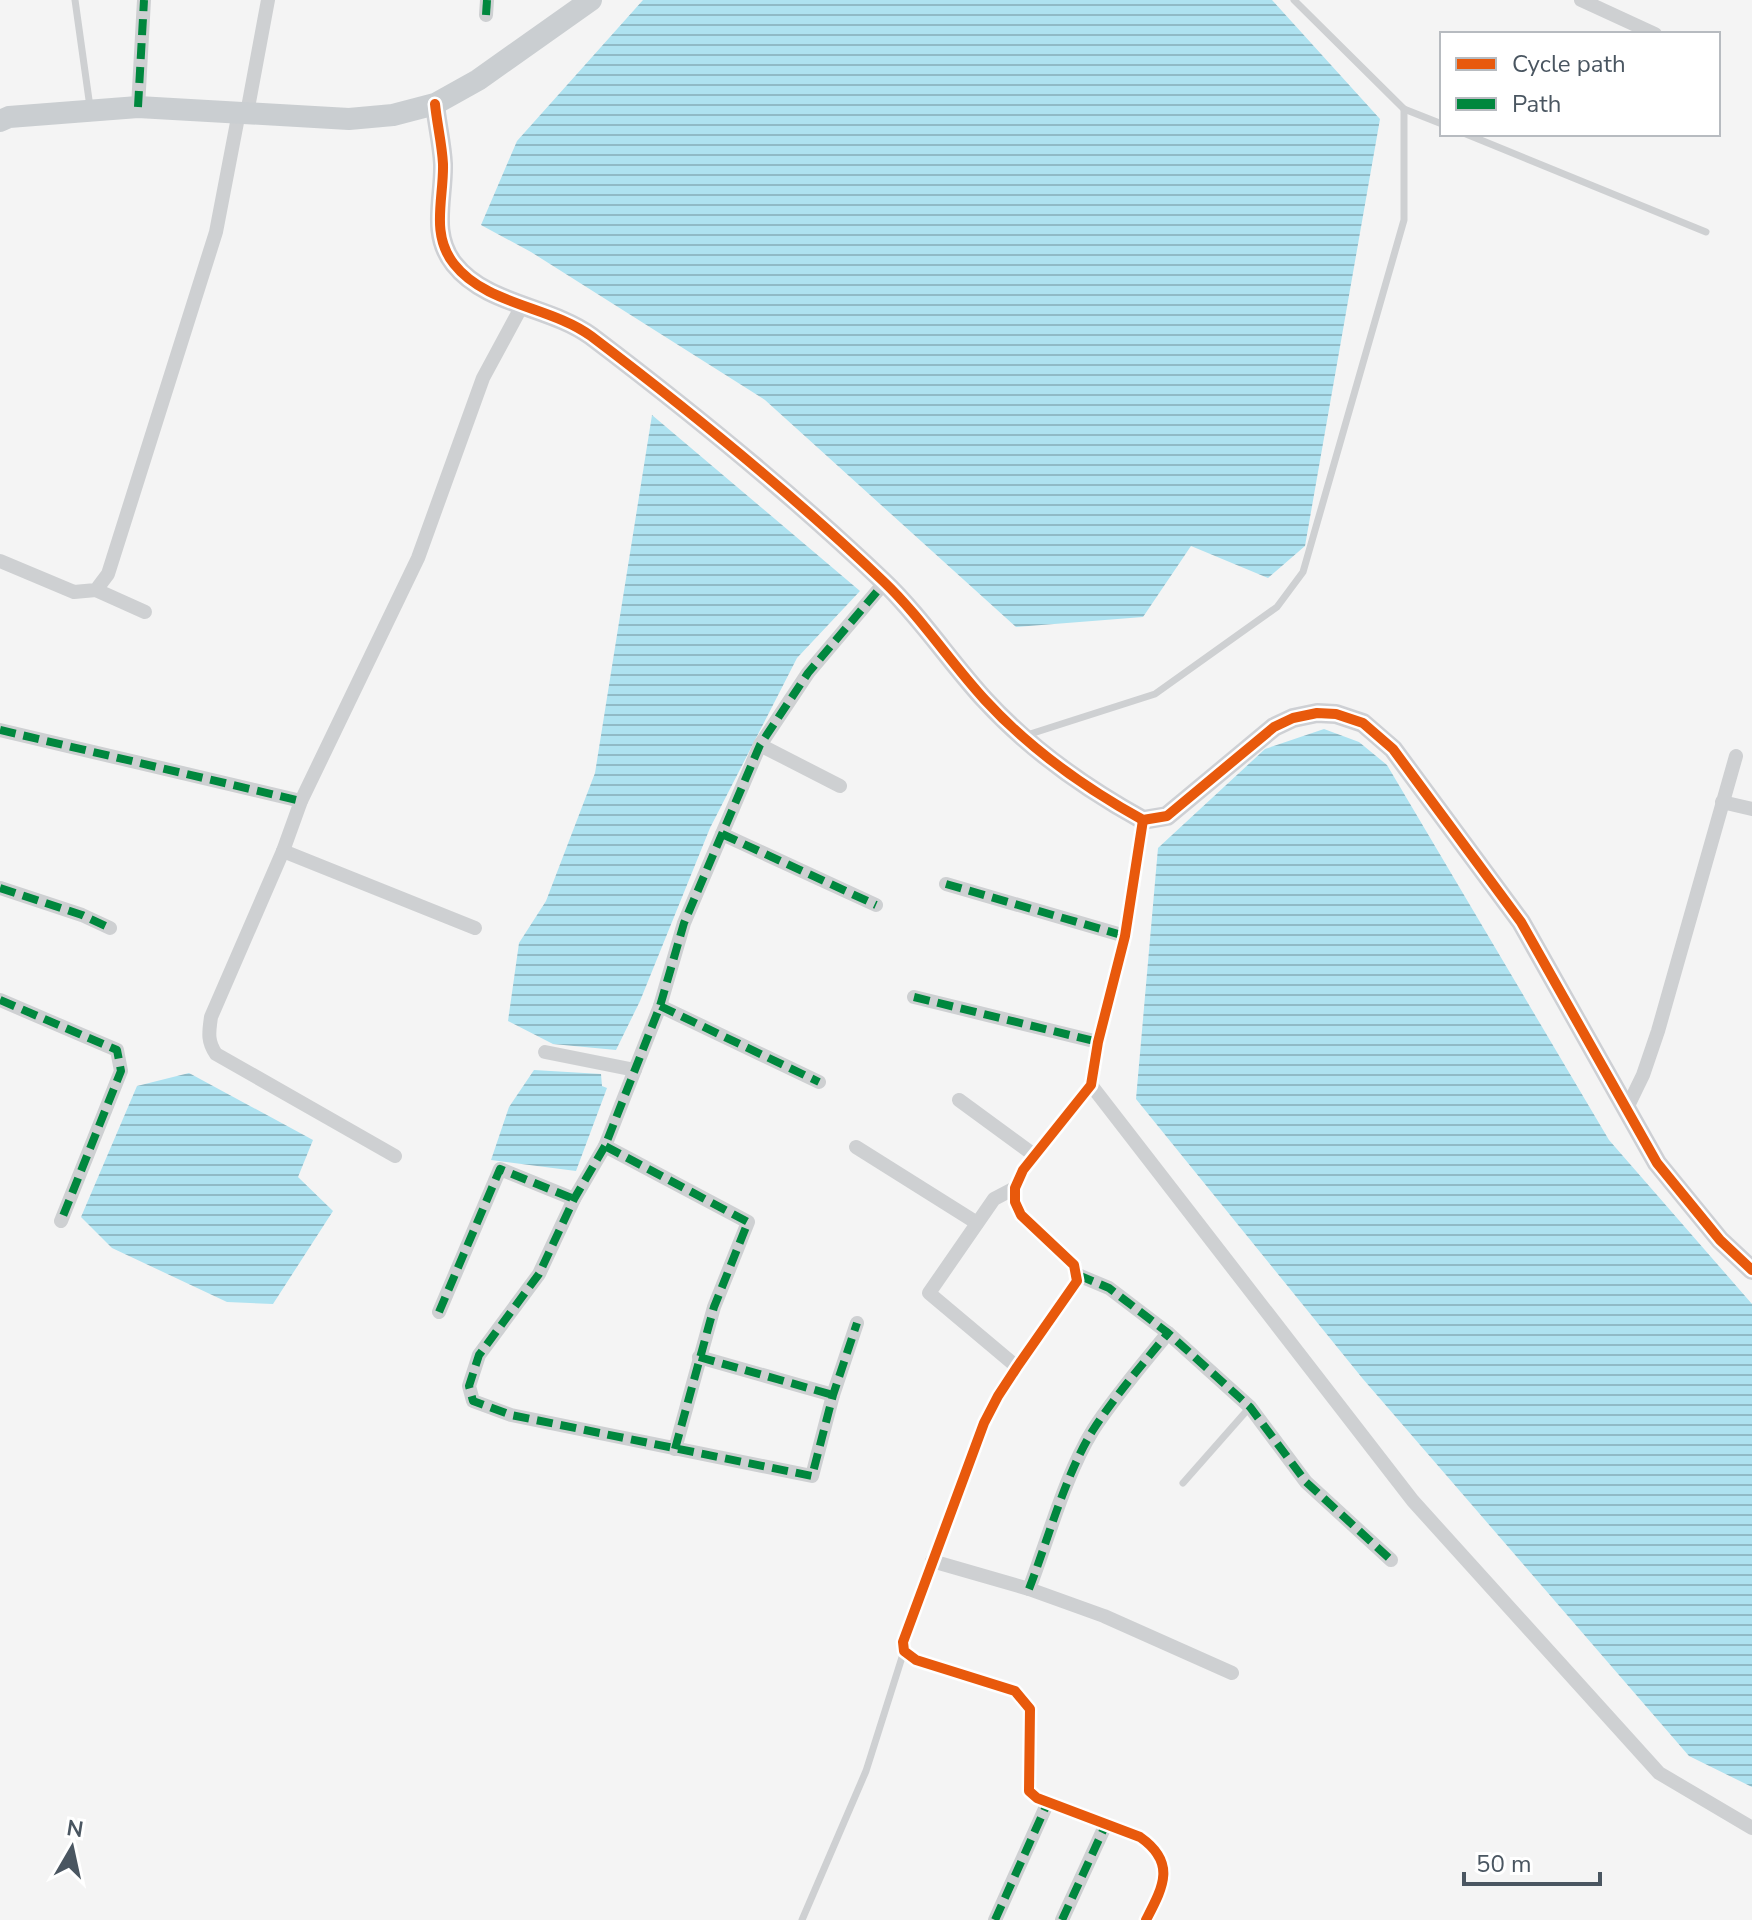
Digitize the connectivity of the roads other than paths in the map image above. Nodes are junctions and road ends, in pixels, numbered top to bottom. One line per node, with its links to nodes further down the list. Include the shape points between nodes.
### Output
1 (75, 0): 10 (lane)
2 (144, 0): 9 (street)
3 (268, 0): 12 (street)
4 (591, 0): 8 (main road)
5 (1294, 0): 11 (lane)
6 (1581, 0): 7 (street)
7 (1651, 32)
8 (435, 104): 12 (main road, via 349,119); 17 (street, via 443,165 442,243 454,264 478,286)
9 (138, 107): 10 (main road); 12 (main road)
10 (91, 109): 13 (main road)
11 (1404, 109): 14 (lane); 23 (lane, via 1404,220 1303,572 1277,607 1155,694)
12 (243, 113): 20 (street, via 216,232 108,574)
13 (0, 121)
14 (1440, 123)
15 (1471, 136): 16 (lane)
16 (1706, 232)
17 (523, 304): 19 (street, via 588,333); 27 (street, via 483,378 418,558)
18 (0, 561): 20 (street, via 74,592)
19 (885, 582): 23 (street); 24 (street, via 808,673)
20 (96, 590): 21 (street)
21 (145, 612)
22 (0, 730): 27 (street)
23 (1022, 737): 30 (street, via 1080,782)
24 (760, 745): 26 (street); 31 (street)
25 (1736, 756): 28 (street)
26 (840, 786)
27 (301, 801): 32 (street)
28 (1722, 802): 29 (street); 48 (street, via 1658,1031)
29 (1752, 809)
30 (1143, 820): 38 (street); 48 (street, via 1167,816 1283,722 1317,713 1363,723 1393,749 1521,922)
31 (722, 834): 35 (street); 41 (street, via 684,923)
32 (283, 851): 37 (street); 52 (street, via 211,1017 211,1046 216,1054)
33 (946, 884): 38 (street)
34 (0, 888): 36 (street)
35 (876, 905)
36 (110, 928)
37 (475, 928)
38 (1125, 936): 42 (street)
39 (914, 997): 42 (street)
40 (0, 1000): 55 (street, via 117,1050 121,1071)
41 (660, 1006): 44 (street); 45 (street)
42 (1098, 1042): 46 (street)
43 (545, 1052): 44 (street)
44 (635, 1070): 49 (street)
45 (819, 1082)
46 (1091, 1085): 51 (street); 75 (street, via 1413,1501 1659,1773)
47 (959, 1100): 51 (street)
48 (1626, 1110): 57 (street, via 1657,1163 1720,1240)
49 (605, 1146): 54 (street); 62 (street, via 748,1222)
50 (856, 1147): 56 (street)
51 (1034, 1155): 53 (street)
52 (395, 1156)
53 (1015, 1188): 56 (street, via 994,1199); 58 (street, via 1021,1215)
54 (574, 1199): 59 (street, via 500,1169); 66 (street, via 539,1274 479,1355 469,1386 473,1401 511,1415)
55 (61, 1221)
56 (977, 1223): 63 (street, via 929,1293)
57 (1752, 1270)
58 (1078, 1275): 61 (street, via 1109,1288); 63 (street, via 1074,1289)
59 (439, 1312)
60 (857, 1323): 64 (street)
61 (1168, 1333): 65 (street); 70 (street, via 1091,1433)
62 (699, 1357): 64 (street); 66 (street)
63 (1017, 1367): 69 (street, via 984,1423)
64 (833, 1395): 66 (street, via 812,1476)
65 (1250, 1407): 67 (lane); 68 (street, via 1306,1482)
66 (675, 1449)
67 (1183, 1483)
68 (1391, 1560)
69 (932, 1561): 70 (street); 71 (street)
70 (1029, 1589): 72 (street)
71 (904, 1651): 73 (street, via 1023,1698 1030,1709 1029,1791); 76 (lane, via 866,1771)
72 (1232, 1673)
73 (1048, 1802): 74 (street); 77 (street)
74 (1106, 1824): 78 (street); 79 (street, via 1140,1837 1162,1860 1163,1887)
75 (1752, 1828)
76 (802, 1920)
77 (995, 1920)
78 (1062, 1920)
79 (1146, 1920)

